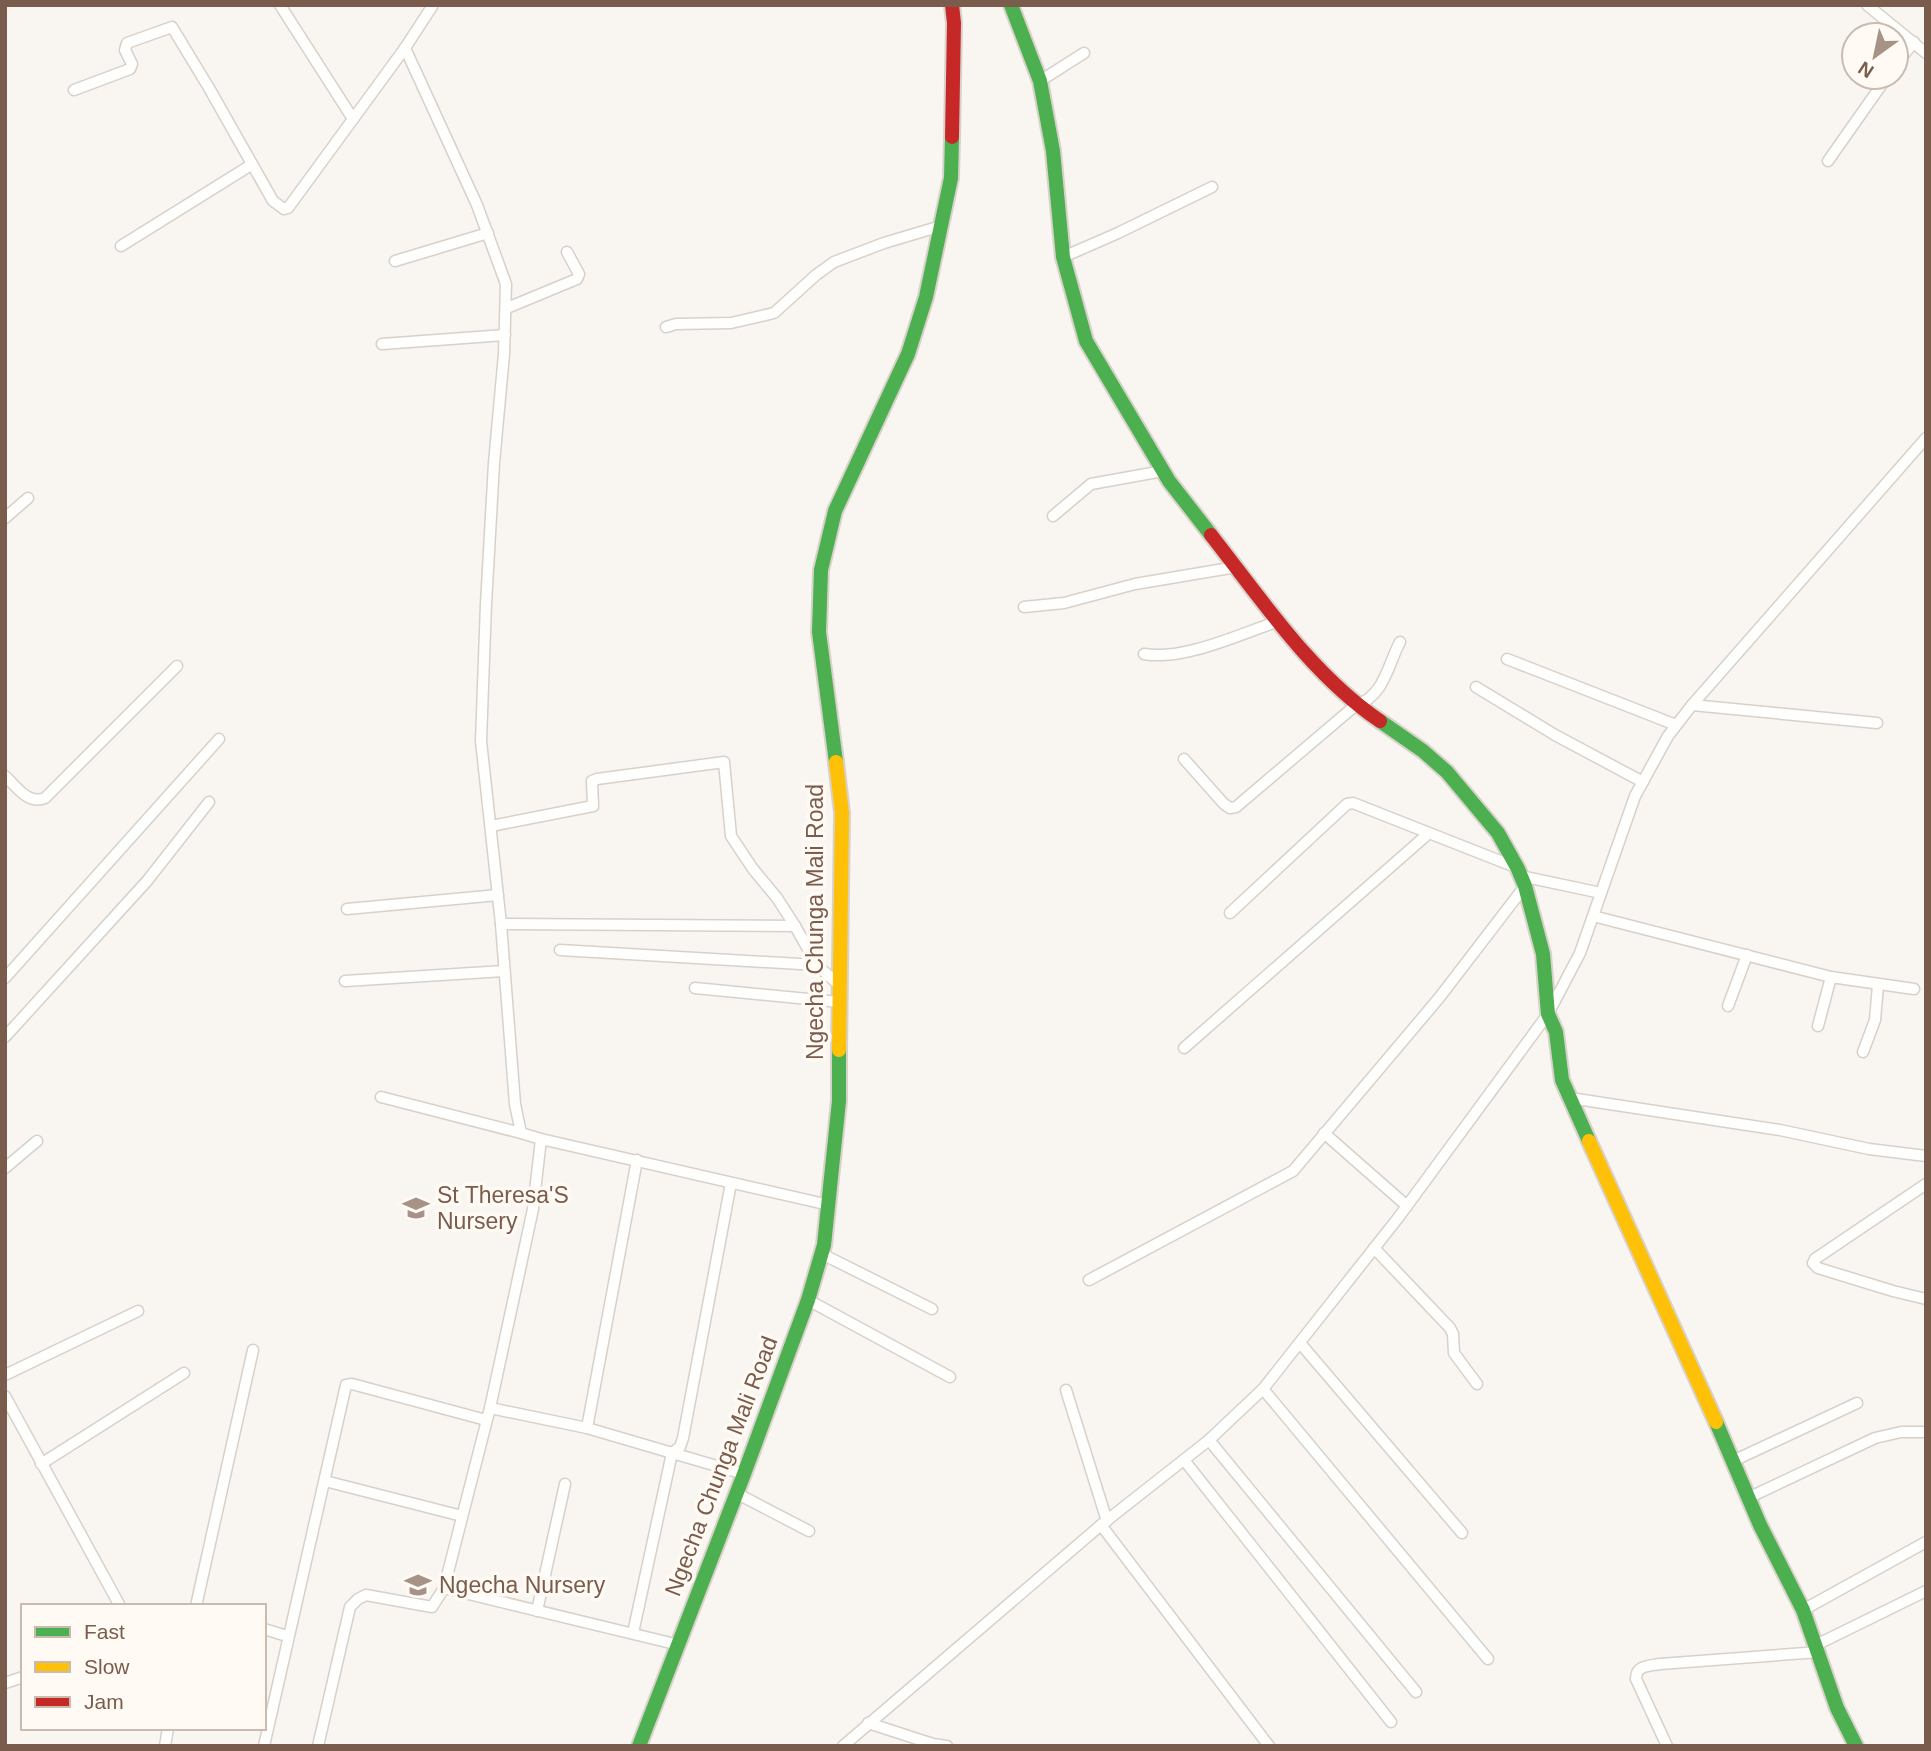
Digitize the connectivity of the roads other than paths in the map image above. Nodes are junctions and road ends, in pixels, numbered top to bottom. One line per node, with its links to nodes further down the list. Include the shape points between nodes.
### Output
1 (280, 5): 14 (street)
2 (433, 5): 8 (street)
3 (952, 5): 18 (street, Ngecha Chunga Mali Road, via 951,178)
4 (1011, 5): 11 (street)
5 (1867, 5): 6 (street)
6 (1914, 42): 7 (street); 10 (street)
7 (1910, 47)
8 (405, 48): 14 (street); 19 (street)
9 (1084, 53): 11 (street)
10 (1926, 53)
11 (1040, 81): 22 (street, via 1053,151)
12 (74, 90): 16 (street, via 130,69 125,50 128,43 172,27)
13 (1877, 91): 15 (street)
14 (353, 119): 16 (street, via 288,208 273,201)
15 (1828, 161)
16 (251, 165): 20 (street)
17 (1212, 187): 22 (street)
18 (941, 226): 25 (street, via 834,262 774,313 731,323); 67 (street, Ngecha Chunga Mali Road, via 908,354 835,511 821,569 819,632 842,813)
19 (488, 233): 23 (street); 24 (street, via 504,276)
20 (121, 246)
21 (567, 252): 24 (street, via 579,274 577,279)
22 (1063, 257): 29 (street, via 1086,341)
23 (395, 261)
24 (507, 308): 26 (street)
25 (666, 327)
26 (505, 335): 27 (street); 50 (street, via 480,714)
27 (382, 344)
28 (1926, 438): 42 (street)
29 (1163, 471): 31 (street, via 1091,484); 33 (street)
30 (28, 498): 32 (street)
31 (1052, 516)
32 (5, 518)
33 (1236, 567): 34 (street); 35 (street)
34 (1024, 607)
35 (1279, 621): 37 (street, via 1178,654); 41 (street)
36 (1400, 642): 41 (street, via 1381,687)
37 (1144, 654)
38 (1507, 659): 44 (street)
39 (177, 666): 47 (street, via 45,798 30,799)
40 (1476, 687): 48 (street)
41 (1356, 705): 46 (street, via 1236,807 1224,804); 52 (street, via 1447,772 1497,833)
42 (1692, 705): 43 (street); 44 (street)
43 (1877, 723)
44 (1676, 725): 48 (street)
45 (219, 739): 65 (street)
46 (1184, 760)
47 (5, 776)
48 (1643, 782): 53 (street)
49 (209, 802): 75 (street, via 147,881)
50 (491, 826): 54 (street); 59 (street, via 593,806 592,782 597,779 724,762 731,836)
51 (1429, 832): 52 (street); 56 (street, via 1347,804); 76 (street)
52 (1521, 877): 53 (street); 73 (street, via 1543,954); 81 (street, via 1439,998)
53 (1601, 893): 57 (street)
54 (498, 895): 55 (street); 58 (street)
55 (347, 909)
56 (1230, 912)
57 (1593, 916): 61 (street); 73 (street, via 1580,953)
58 (501, 924): 59 (street); 63 (street)
59 (794, 926): 62 (street)
60 (559, 950): 62 (street)
61 (1747, 955): 64 (street); 72 (street)
62 (817, 965): 67 (street)
63 (504, 971): 66 (street); 80 (street, via 514,1104)
64 (1831, 977): 68 (street); 74 (street)
65 (5, 978)
66 (345, 981)
67 (839, 985): 71 (street, Ngecha Chunga Mali Road)
68 (1878, 985): 70 (street); 77 (street, via 1875,1020)
69 (695, 988): 71 (street)
70 (1914, 989)
71 (839, 1002): 89 (street, Ngecha Chunga Mali Road, via 839,1101)
72 (1728, 1006)
73 (1548, 1014): 79 (street); 90 (street)
74 (1818, 1026)
75 (5, 1037)
76 (1184, 1048)
77 (1863, 1052)
78 (381, 1097): 80 (street)
79 (1570, 1098): 84 (street); 115 (street)
80 (522, 1133): 82 (street)
81 (1324, 1133): 90 (street); 93 (street, via 1293,1171)
82 (541, 1139): 85 (street); 108 (street, via 533,1209)
83 (37, 1141): 86 (street)
84 (1926, 1156)
85 (637, 1160): 87 (street); 110 (street)
86 (5, 1168)
87 (732, 1183): 89 (street); 113 (street, via 683,1438)
88 (1926, 1184): 94 (street, via 1813,1263)
89 (829, 1205): 92 (street, Ngecha Chunga Mali Road)
90 (1407, 1206): 91 (street)
91 (1374, 1248): 98 (street); 103 (street, via 1450,1328 1454,1353)
92 (822, 1254): 95 (street, Ngecha Chunga Mali Road); 96 (street)
93 (1089, 1280)
94 (1926, 1299)
95 (808, 1300): 102 (street); 117 (street, Ngecha Chunga Mali Road)
96 (932, 1309)
97 (138, 1311): 101 (street)
98 (1300, 1343): 104 (street); 125 (street)
99 (253, 1350): 130 (street)
100 (184, 1373): 116 (street)
101 (5, 1376)
102 (950, 1377)
103 (1477, 1384)
104 (1263, 1389): 112 (street); 138 (street)
105 (1066, 1390): 123 (street)
106 (5, 1396): 116 (street)
107 (1857, 1403): 115 (street)
108 (490, 1408): 109 (street); 110 (street)
109 (486, 1420): 118 (street, via 345,1385); 122 (street)
110 (587, 1428): 113 (street)
111 (1926, 1432): 121 (street, via 1875,1438)
112 (1209, 1440): 114 (street); 139 (street)
113 (672, 1453): 117 (street); 134 (street)
114 (1184, 1460): 123 (street); 140 (street)
115 (1733, 1461): 121 (street)
116 (41, 1464): 129 (street)
117 (744, 1474): 120 (street, Ngecha Chunga Mali Road)
118 (325, 1481): 122 (street); 135 (street)
119 (565, 1484): 132 (street)
120 (736, 1493): 124 (street); 136 (street, Ngecha Chunga Mali Road)
121 (1748, 1498): 131 (street)
122 (462, 1516): 127 (street)
123 (1104, 1523): 141 (street); 147 (street)
124 (809, 1531)
125 (1462, 1533)
126 (1926, 1542): 131 (street)
127 (444, 1588): 132 (street); 143 (street, via 432,1606 366,1595 358,1598 351,1607)
128 (1926, 1591): 137 (street)
129 (119, 1604)
130 (196, 1604)
131 (1803, 1610): 137 (street)
132 (537, 1611): 134 (street)
133 (266, 1630): 135 (street)
134 (634, 1633): 136 (street)
135 (287, 1636): 142 (street)
136 (679, 1645): 144 (street, Ngecha Chunga Mali Road)
137 (1818, 1648): 148 (street, via 1640,1668 1636,1679); 149 (street, via 1837,1708)
138 (1488, 1659)
139 (1416, 1692)
140 (1391, 1722)
141 (868, 1723): 145 (street); 146 (street)
142 (264, 1746)
143 (318, 1746)
144 (639, 1746)
145 (843, 1746)
146 (947, 1746)
147 (1269, 1746)
148 (1667, 1746)
149 (1856, 1746)

